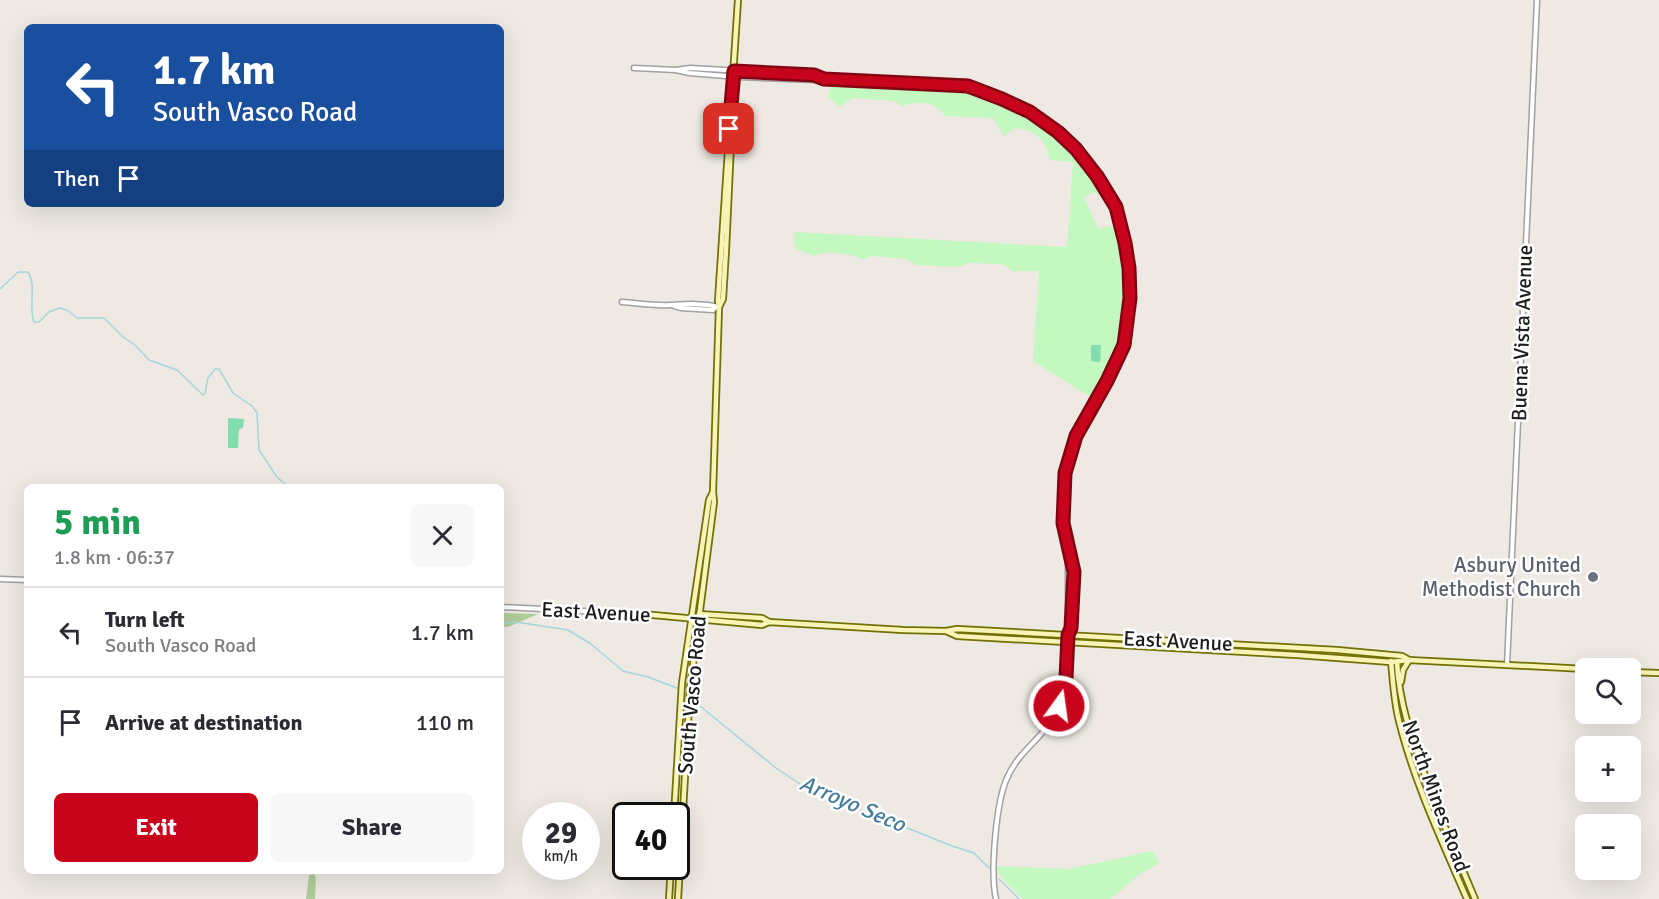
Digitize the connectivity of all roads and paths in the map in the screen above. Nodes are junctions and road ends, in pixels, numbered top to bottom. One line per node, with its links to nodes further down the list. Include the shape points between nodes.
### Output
1 (738, 0): 4 (main road, South Vasco Road)
2 (1537, 0): 21 (street, Buena Vista Avenue)
3 (634, 68): 4 (street)
4 (734, 74): 6 (main road, South Vasco Road); 17 (street, via 968,86 1022,108 1058,132 1085,160 1106,193 1119,221 1129,268 1130,298 1124,345 1069,455 1063,496 1063,523 1074,572)
5 (622, 302): 6 (street)
6 (718, 307): 7 (main road, South Vasco Road)
7 (713, 492): 12 (main road, South Vasco Road); 13 (main road, South Vasco Road)
8 (0, 579): 9 (street)
9 (24, 580)
10 (504, 607): 11 (street, East Avenue)
11 (642, 614): 13 (main road, East Avenue)
12 (699, 614): 13 (main road, East Avenue); 14 (main road, South Vasco Road); 15 (main road, East Avenue, via 762,618)
13 (691, 617): 14 (main road, East Avenue); 28 (main road, South Vasco Road, via 681,683)
14 (698, 621): 15 (main road, East Avenue); 31 (main road, South Vasco Road, via 688,707)
15 (769, 622): 16 (main road, East Avenue)
16 (946, 631): 17 (main road, East Avenue); 18 (main road, East Avenue, via 957,636)
17 (1068, 635): 18 (street); 19 (main road, East Avenue, via 1337,650)
18 (1068, 642): 19 (main road, East Avenue); 32 (street, via 1066,678 1059,706 1050,723 1014,764 1005,783 998,809)
19 (1394, 659): 20 (main road, East Avenue, via 1404,656); 25 (main road, North Mines Road); 26 (main road, North Mines Road)
20 (1409, 660): 21 (main road, East Avenue); 25 (main road)
21 (1507, 665): 22 (main road, East Avenue)
22 (1575, 668)
23 (1641, 672): 24 (main road)
24 (1659, 673)
25 (1400, 687): 27 (main road, North Mines Road)
26 (1398, 718): 27 (main road, via 1410,747); 33 (main road, North Mines Road, via 1437,830)
27 (1416, 751): 34 (main road, North Mines Road)
28 (675, 802)
29 (670, 880): 30 (main road)
30 (669, 899)
31 (678, 899)
32 (996, 899)
33 (1467, 899)
34 (1475, 899)

